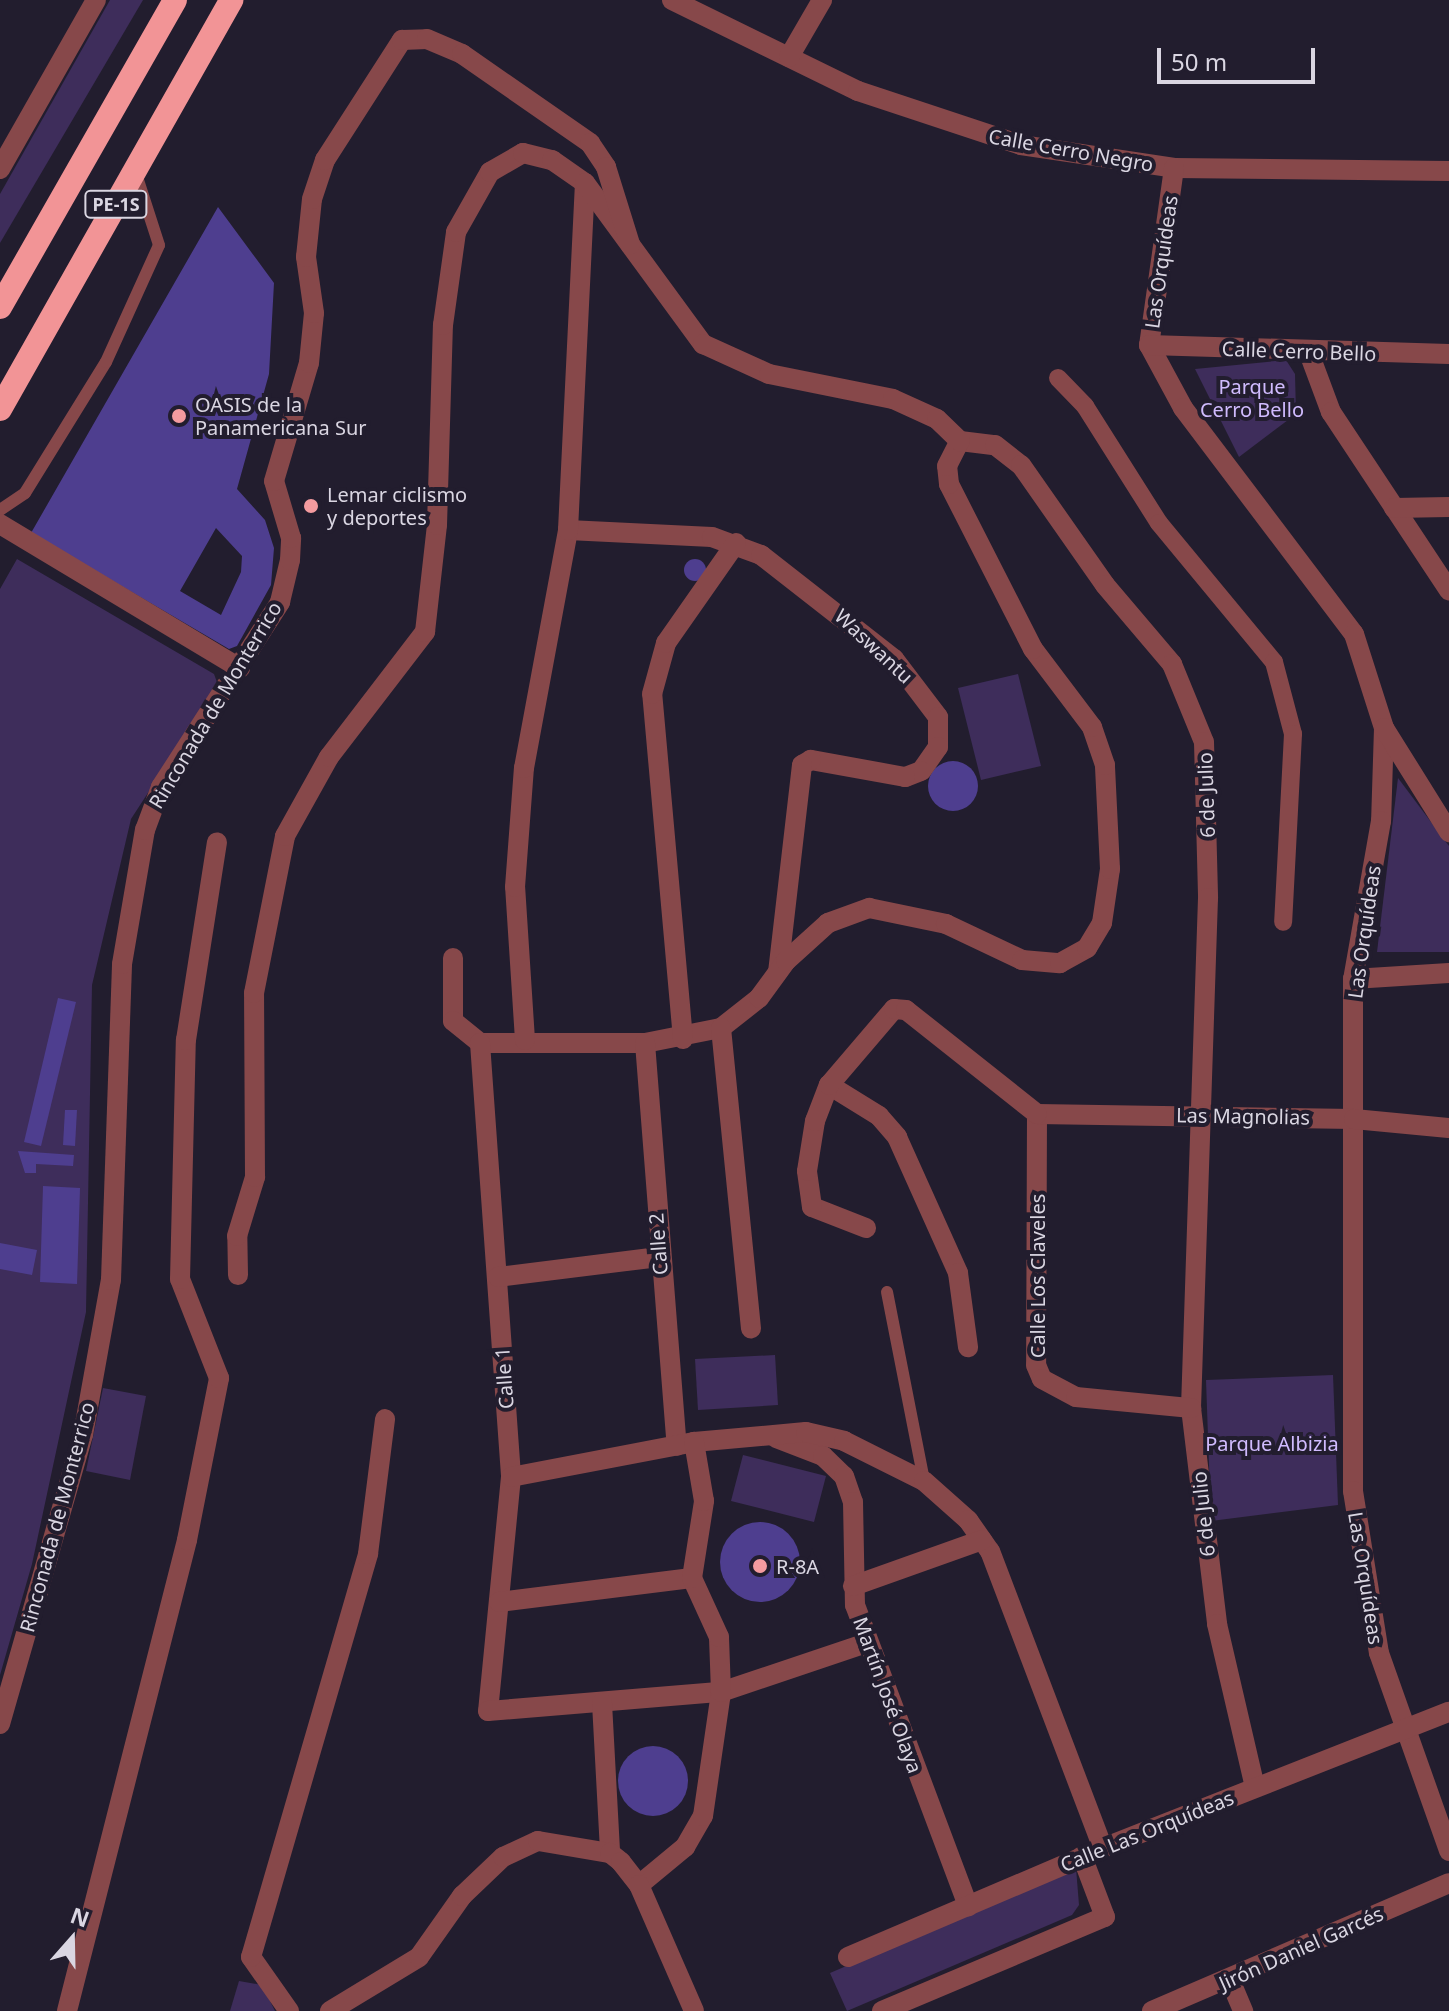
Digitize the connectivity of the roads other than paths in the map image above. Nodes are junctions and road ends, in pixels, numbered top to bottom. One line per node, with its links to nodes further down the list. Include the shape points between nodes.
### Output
1 (96, 0): 8 (street)
2 (175, 0): 13 (highway, PE-1S)
3 (231, 0): 9 (highway, PE-1S)
4 (672, 0): 6 (street, Calle Cerro Negro)
5 (822, 0): 6 (street)
6 (789, 57): 7 (street, Calle Cerro Negro, via 939,122 1021,145)
7 (1174, 168): 10 (street, Calle Cerro Negro); 14 (street, Las Orquídeas)
8 (0, 169)
9 (135, 171): 18 (highway, PE-1S); 22 (lane, via 159,245 106,362 25,493)
10 (1449, 171)
11 (585, 183): 12 (street); 24 (street); 48 (street, via 552,160 523,153 490,172 456,232 443,325 437,525 425,632 329,757 285,836 254,993 255,1177 237,1236)
12 (630, 244): 19 (street, via 703,344 769,374 893,399 937,419); 27 (street, Rinconada de Monterrico, via 606,167 590,143 462,54 427,39 402,40 325,160 312,199 306,257 314,313 309,363 274,481 291,538 290,560 280,602)
13 (0, 307)
14 (1149, 345): 15 (street, Calle Cerro Bello); 28 (street, Las Orquídeas, via 1183,408 1354,634)
15 (1309, 353): 16 (street, Calle Cerro Bello); 21 (street, via 1331,412)
16 (1449, 354)
17 (1058, 378): 31 (street, via 1085,406 1159,523 1274,662 1293,734)
18 (0, 410)
19 (960, 441): 33 (street, via 947,466 949,484 1033,649 1092,727 1105,765 1110,869 1102,923 1087,948 1060,963 1022,960 946,924 869,908 828,923); 43 (street, 6 de Julio, via 995,445 1021,465 1105,585 1172,664 1189,697 1209,767)
20 (1449, 507): 21 (street)
21 (1394, 508): 26 (street)
22 (0, 510)
23 (0, 524): 27 (street)
24 (568, 530): 25 (street, Waswantu); 38 (street, via 524,768 515,887)
25 (736, 543): 33 (street, Waswantu, via 801,580 894,659 938,717 941,733 930,760 905,777 811,760 802,765); 37 (street, via 666,643 652,694)
26 (1449, 590)
27 (240, 668): 67 (street, Rinconada de Monterrico, via 161,787 145,830 122,964 111,1280 83,1435)
28 (1384, 728): 29 (street); 35 (street, Las Orquídeas, via 1381,821)
29 (1449, 832)
30 (217, 842): 79 (street, via 186,1040 180,1279 219,1378 187,1540)
31 (1283, 922)
32 (453, 958): 39 (street, via 453,1021)
33 (778, 972): 36 (street, via 759,998)
34 (1449, 973): 35 (street)
35 (1353, 979): 44 (street, Las Orquídeas)
36 (721, 1028): 37 (street); 51 (street)
37 (683, 1039): 40 (street)
38 (525, 1040): 39 (street); 40 (street)
39 (480, 1043): 49 (street, Calle 1)
40 (645, 1043): 47 (street, Calle 2)
41 (829, 1085): 42 (street, via 873,1028 900,1008); 46 (street, via 807,1171 812,1207); 52 (street, via 879,1116 897,1137 958,1273)
42 (1037, 1114): 43 (street, Las Magnolias); 53 (street, Calle Los Claveles, via 1036,1365 1042,1379 1076,1397)
43 (1201, 1114): 44 (street, Las Magnolias); 53 (street, 6 de Julio)
44 (1354, 1119): 45 (street, Las Magnolias); 68 (street, Las Orquídeas, via 1353,1491 1367,1602)
45 (1449, 1128)
46 (866, 1228)
47 (659, 1257): 49 (street); 56 (street, Calle 2)
48 (238, 1275)
49 (498, 1277): 57 (street, Calle 1)
50 (887, 1292): 58 (lane)
51 (751, 1329)
52 (968, 1347)
53 (1191, 1408): 69 (street, 6 de Julio, via 1217,1624)
54 (385, 1419): 80 (street, via 368,1554 251,1957)
55 (761, 1432): 56 (street); 58 (street, via 806,1432 844,1441); 61 (street, Martín José Olaya, via 823,1456 844,1476 853,1502)
56 (685, 1444): 57 (street); 60 (street, Calle 2, via 704,1501)
57 (511, 1477): 62 (street, Calle 1)
58 (924, 1481): 59 (street)
59 (982, 1540): 61 (street); 70 (street)
60 (692, 1578): 62 (street); 64 (street, via 719,1637)
61 (853, 1586): 63 (street, Martín José Olaya)
62 (499, 1602): 65 (street, Calle 1, via 488,1711)
63 (867, 1643): 64 (street); 76 (street, Martín José Olaya)
64 (721, 1692): 65 (street); 75 (street, via 696,1833)
65 (602, 1703): 72 (street)
66 (1449, 1712): 68 (street, Calle Las Orquídeas)
67 (0, 1724)
68 (1403, 1729): 69 (street, Calle Las Orquídeas); 71 (street, Las Orquídeas)
69 (1255, 1787): 70 (street, Calle Las Orquídeas)
70 (1103, 1848): 73 (street, Calle Las Orquídeas)
71 (1449, 1851)
72 (610, 1853): 75 (street); 81 (street, via 538,1841 520,1847 462,1896 419,1957)
73 (1082, 1856): 76 (street, Calle Las Orquídeas); 83 (street, via 1105,1917)
74 (1449, 1883): 78 (street, Jirón Daniel Garcés)
75 (639, 1885): 82 (street)
76 (968, 1906): 77 (street, Calle Las Orquídeas)
77 (848, 1957)
78 (1230, 1980): 84 (street, Jirón Daniel Garcés); 85 (street)
79 (67, 2011)
80 (289, 2011)
81 (330, 2011)
82 (694, 2011)
83 (882, 2011)
84 (1152, 2011)
85 (1243, 2011)

